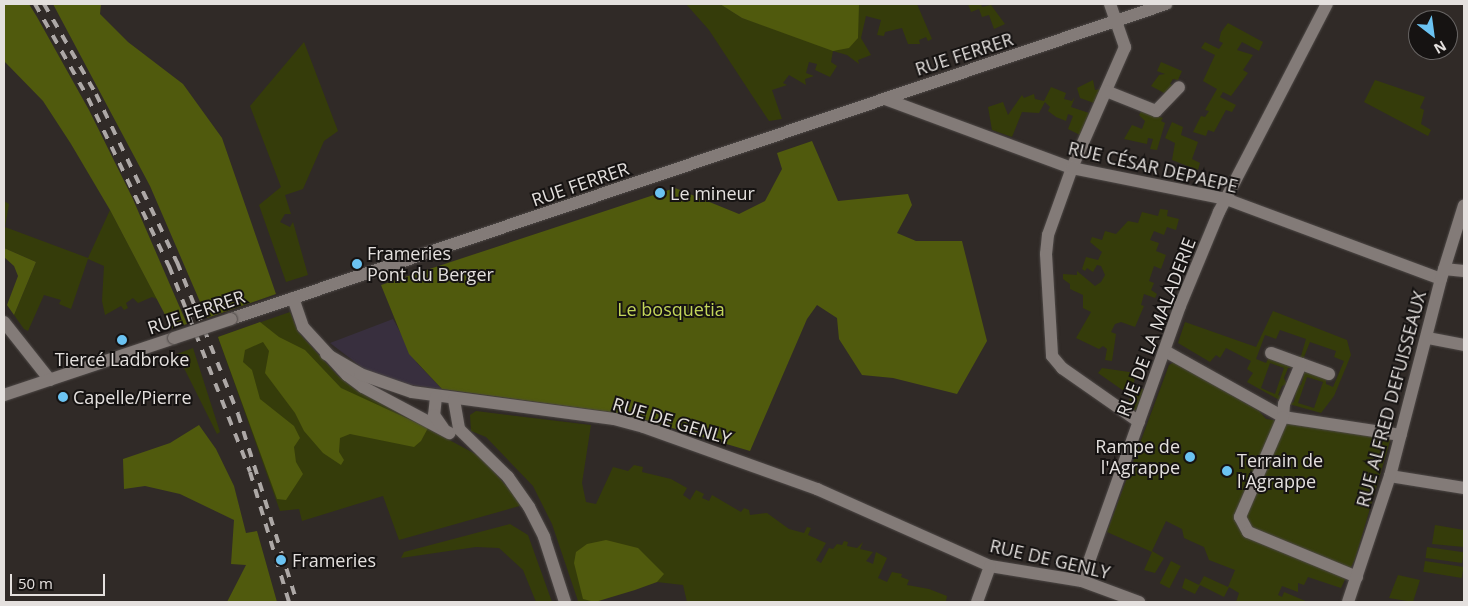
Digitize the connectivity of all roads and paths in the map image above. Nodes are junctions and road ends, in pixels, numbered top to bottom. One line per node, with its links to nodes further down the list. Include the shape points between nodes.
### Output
1 (1110, 4): 4 (street)
2 (1166, 4): 4 (street, RUE FERRER)
3 (1327, 4): 9 (street, RUE DE LA MALADERIE)
4 (1115, 21): 6 (street, via 1125,47); 7 (street, RUE FERRER)
5 (1179, 87): 6 (street, via 1156,111)
6 (1106, 91): 8 (street)
7 (885, 99): 8 (street, RUE CÉSAR DEPAEPE); 13 (street, RUE FERRER)
8 (1072, 168): 9 (street, RUE CÉSAR DEPAEPE); 27 (street, via 1048,235 1046,254 1052,356 1062,368)
9 (1226, 199): 12 (street, RUE CÉSAR DEPAEPE); 17 (street, RUE DE LA MALADERIE)
10 (1464, 205): 12 (street, RUE ALFRED DEFUISSEAUX)
11 (1464, 271): 12 (street, RUE CÉSAR DEPAEPE)
12 (1443, 274): 15 (street, RUE ALFRED DEFUISSEAUX)
13 (293, 298): 19 (street, via 303,327); 22 (street, RUE FERRER, bridge)
14 (4, 322): 22 (street)
15 (1428, 338): 16 (street); 29 (street, RUE ALFRED DEFUISSEAUX)
16 (1464, 345)
17 (1165, 351): 26 (street); 27 (street, RUE DE LA MALADERIE)
18 (1271, 353): 20 (street)
19 (326, 354): 24 (street, RUE DE GENLY, via 387,386); 28 (street, via 363,387)
20 (1301, 364): 21 (street); 26 (street, via 1284,404)
21 (1329, 374)
22 (50, 380): 23 (street, RUE FERRER)
23 (4, 395)
24 (436, 397): 25 (street, RUE DE GENLY); 28 (street, via 434,415 438,424)
25 (454, 400): 30 (street, via 460,429); 33 (street, RUE DE GENLY, via 594,416 644,427 817,489)
26 (1283, 417): 29 (street); 34 (street, via 1240,517 1248,532)
27 (1139, 422): 35 (street, RUE DE LA MALADERIE)
28 (449, 433): 30 (street)
29 (1401, 435): 31 (street, RUE ALFRED DEFUISSEAUX)
30 (488, 456): 36 (street, via 529,507 544,537)
31 (1390, 476): 32 (street); 34 (street, RUE ALFRED DEFUISSEAUX)
32 (1464, 488)
33 (990, 566): 35 (street, RUE DE GENLY); 37 (street)
34 (1357, 577): 39 (street, RUE ALFRED DEFUISSEAUX)
35 (1082, 581): 38 (street, RUE DE GENLY)
36 (565, 602)
37 (977, 602)
38 (1139, 602)
39 (1348, 602)

